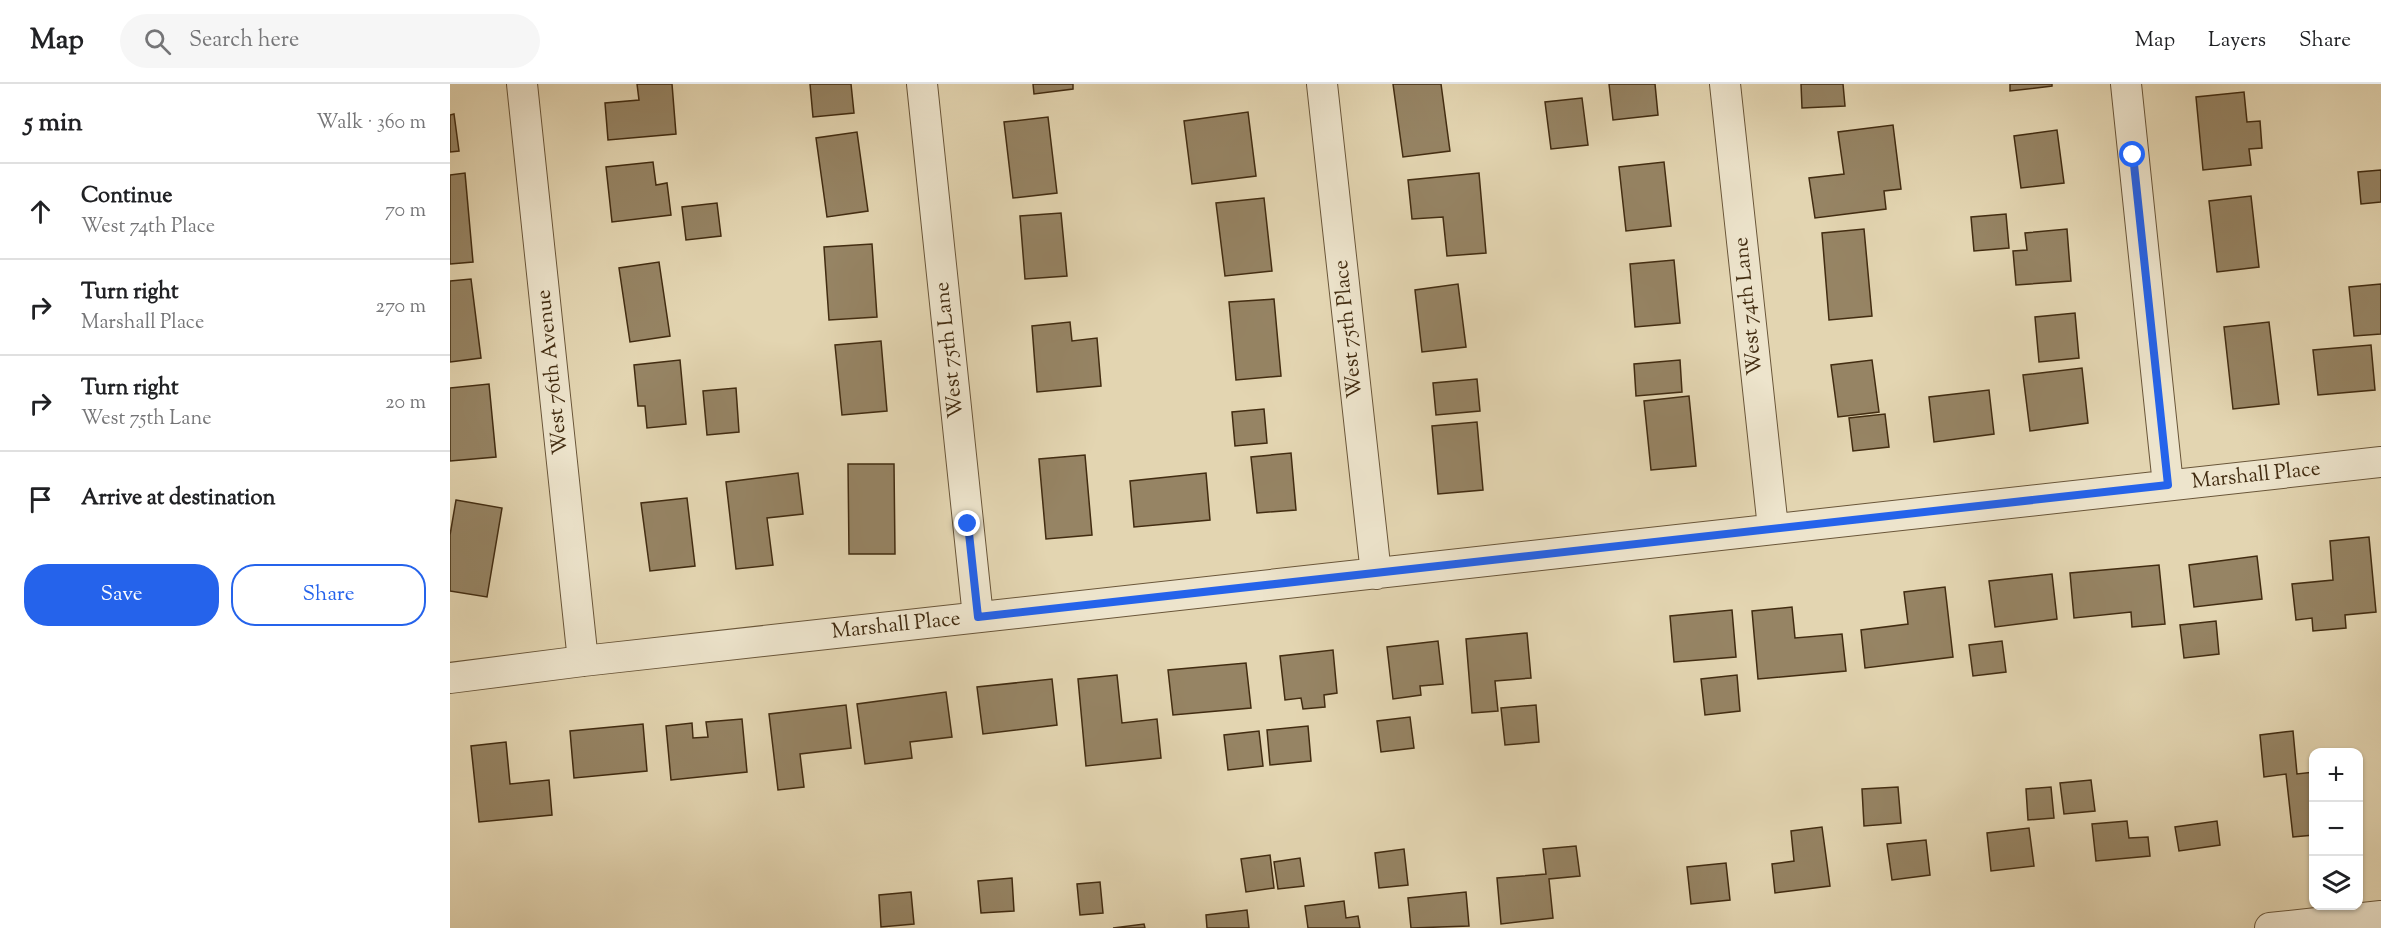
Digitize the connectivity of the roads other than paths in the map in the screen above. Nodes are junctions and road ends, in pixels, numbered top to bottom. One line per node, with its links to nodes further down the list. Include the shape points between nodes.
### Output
1 (522, 84): 11 (street, West 76th Avenue)
2 (922, 84): 10 (street, West 75th Lane)
3 (1322, 84): 9 (street, West 75th Place)
4 (1725, 84): 8 (street, West 74th Lane)
5 (2126, 84): 7 (street)
6 (2381, 462): 7 (street, Marshall Place)
7 (2168, 485): 8 (street, Marshall Place)
8 (1773, 528): 9 (street, Marshall Place)
9 (1377, 574): 10 (street, Marshall Place)
10 (978, 617): 11 (street, Marshall Place)
11 (583, 661): 12 (street, Marshall Place)
12 (450, 678)
13 (2381, 916): 14 (street)
14 (2270, 928)

